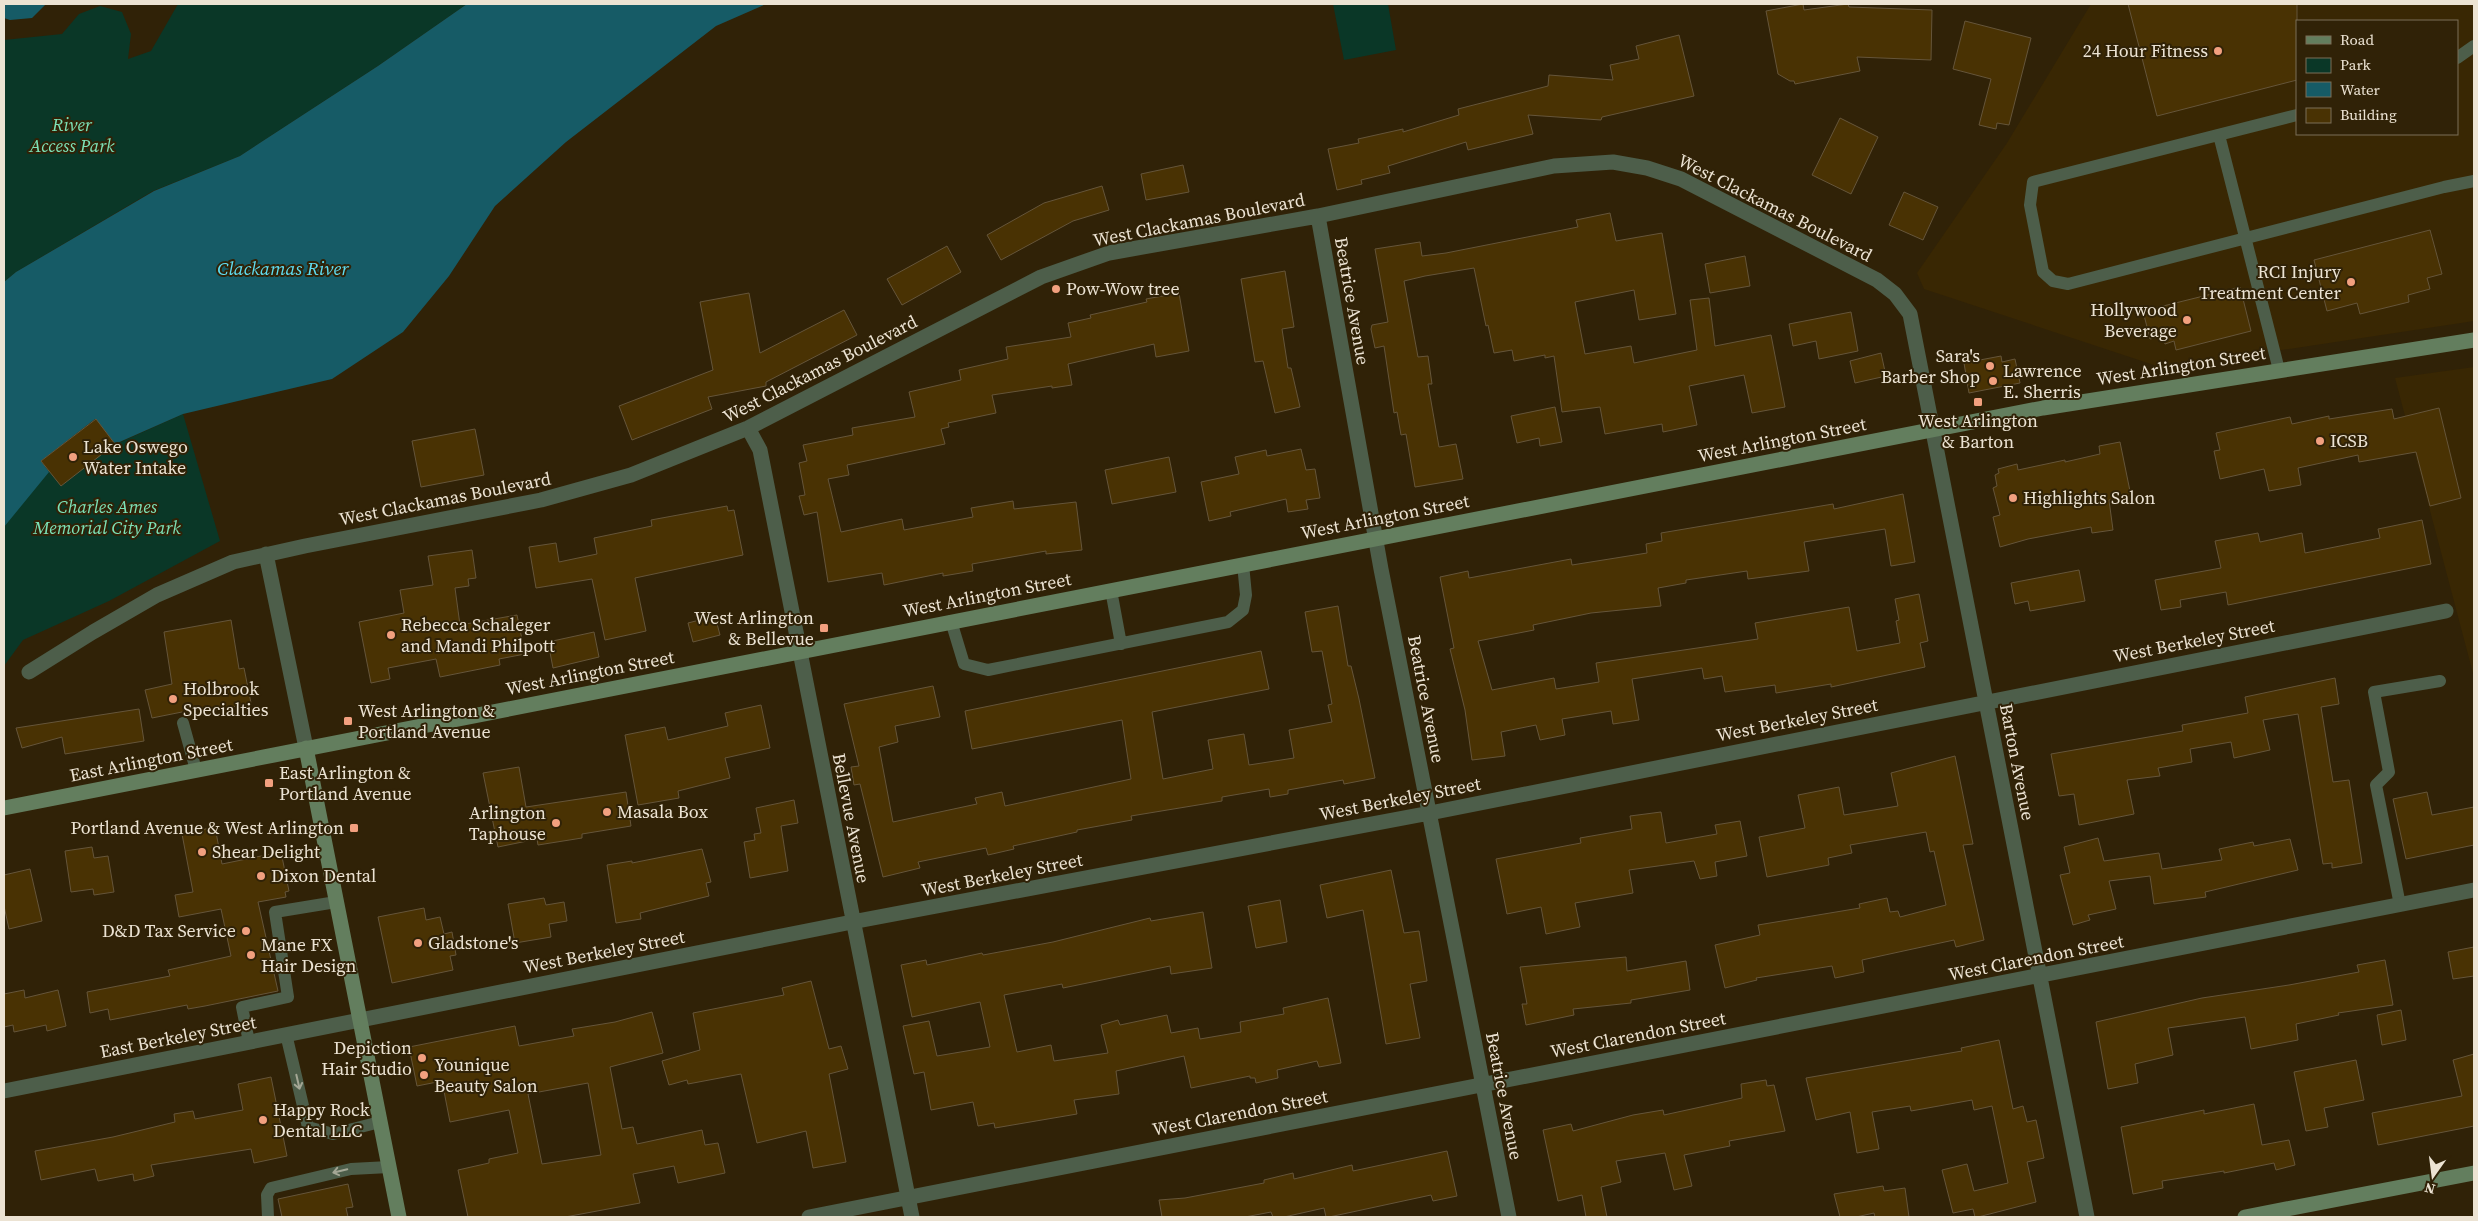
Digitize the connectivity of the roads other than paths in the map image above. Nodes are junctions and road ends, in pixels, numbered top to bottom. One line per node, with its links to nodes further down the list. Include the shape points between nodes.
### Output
1 (2474, 46): 2 (lane)
2 (2458, 57)
3 (2296, 115): 4 (lane)
4 (2219, 135): 7 (lane); 7 (lane, via 2032,182 2030,206 2044,272 2053,280 2068,284)
5 (2474, 181): 7 (lane)
6 (1318, 216): 8 (street, West Clackamas Boulevard, via 1554,166 1595,162 1629,164 1681,180 1877,280 1895,294); 11 (street, West Clackamas Boulevard, via 1109,253 1041,277); 13 (street, Beatrice Avenue)
7 (2245, 239): 10 (lane)
8 (1910, 314): 12 (street, Barton Avenue)
9 (2474, 340): 10 (main road, West Arlington Street)
10 (2279, 370): 12 (main road, West Arlington Street)
11 (748, 428): 14 (street, West Clackamas Boulevard, via 631,475 540,500); 20 (street, Bellevue Avenue, via 760,450)
12 (1934, 429): 13 (main road, West Arlington Street); 23 (street, Barton Avenue)
13 (1376, 538): 15 (main road, West Arlington Street); 28 (street, Beatrice Avenue)
14 (266, 554): 21 (street, West Clackamas Boulevard, via 230,564 178,585); 25 (street)
15 (1243, 564): 16 (main road, West Arlington Street); 19 (lane, via 1246,595 1243,610 1228,622)
16 (1111, 590): 18 (main road, West Arlington Street); 19 (lane)
17 (2446, 611): 23 (street, West Berkeley Street)
18 (951, 621): 19 (lane, via 964,664 988,670); 20 (main road, West Arlington Street)
19 (1121, 644)
20 (800, 651): 25 (main road, West Arlington Street); 32 (street, Bellevue Avenue)
21 (29, 672)
22 (2440, 680): 31 (lane, via 2374,692 2389,772 2376,786)
23 (1985, 701): 28 (street, West Berkeley Street); 33 (street, Barton Avenue)
24 (183, 723): 26 (lane)
25 (306, 748): 26 (main road, East Arlington Street); 30 (main road)
26 (196, 770): 27 (main road, East Arlington Street)
27 (4, 808)
28 (1430, 813): 32 (street, West Berkeley Street); 37 (street, Beatrice Avenue)
29 (2474, 890): 31 (street, West Clarendon Street)
30 (336, 902): 34 (main road); 36 (lane, via 275,912 288,997 242,1007)
31 (2400, 905): 33 (street, West Clarendon Street)
32 (852, 922): 34 (street, West Berkeley Street); 42 (street, Bellevue Avenue)
33 (2040, 977): 37 (street, West Clarendon Street); 48 (street, Barton Avenue)
34 (359, 1020): 35 (street, East Berkeley Street); 39 (main road)
35 (286, 1034): 36 (street, East Berkeley Street); 39 (lane, one-way to 39, via 308,1127 333,1134)
36 (249, 1042): 38 (street, East Berkeley Street)
37 (1482, 1084): 42 (street, West Clarendon Street); 47 (street, Beatrice Avenue)
38 (4, 1091)
39 (380, 1122): 40 (main road)
40 (388, 1167): 43 (lane, one-way to 43, via 351,1169 272,1188 267,1195); 44 (main road)
41 (2474, 1173): 49 (main road)
42 (908, 1198): 45 (street, West Clarendon Street); 46 (street, Bellevue Avenue)
43 (268, 1217)
44 (399, 1217)
45 (809, 1217)
46 (912, 1217)
47 (1509, 1217)
48 (2087, 1217)
49 (2245, 1217)

